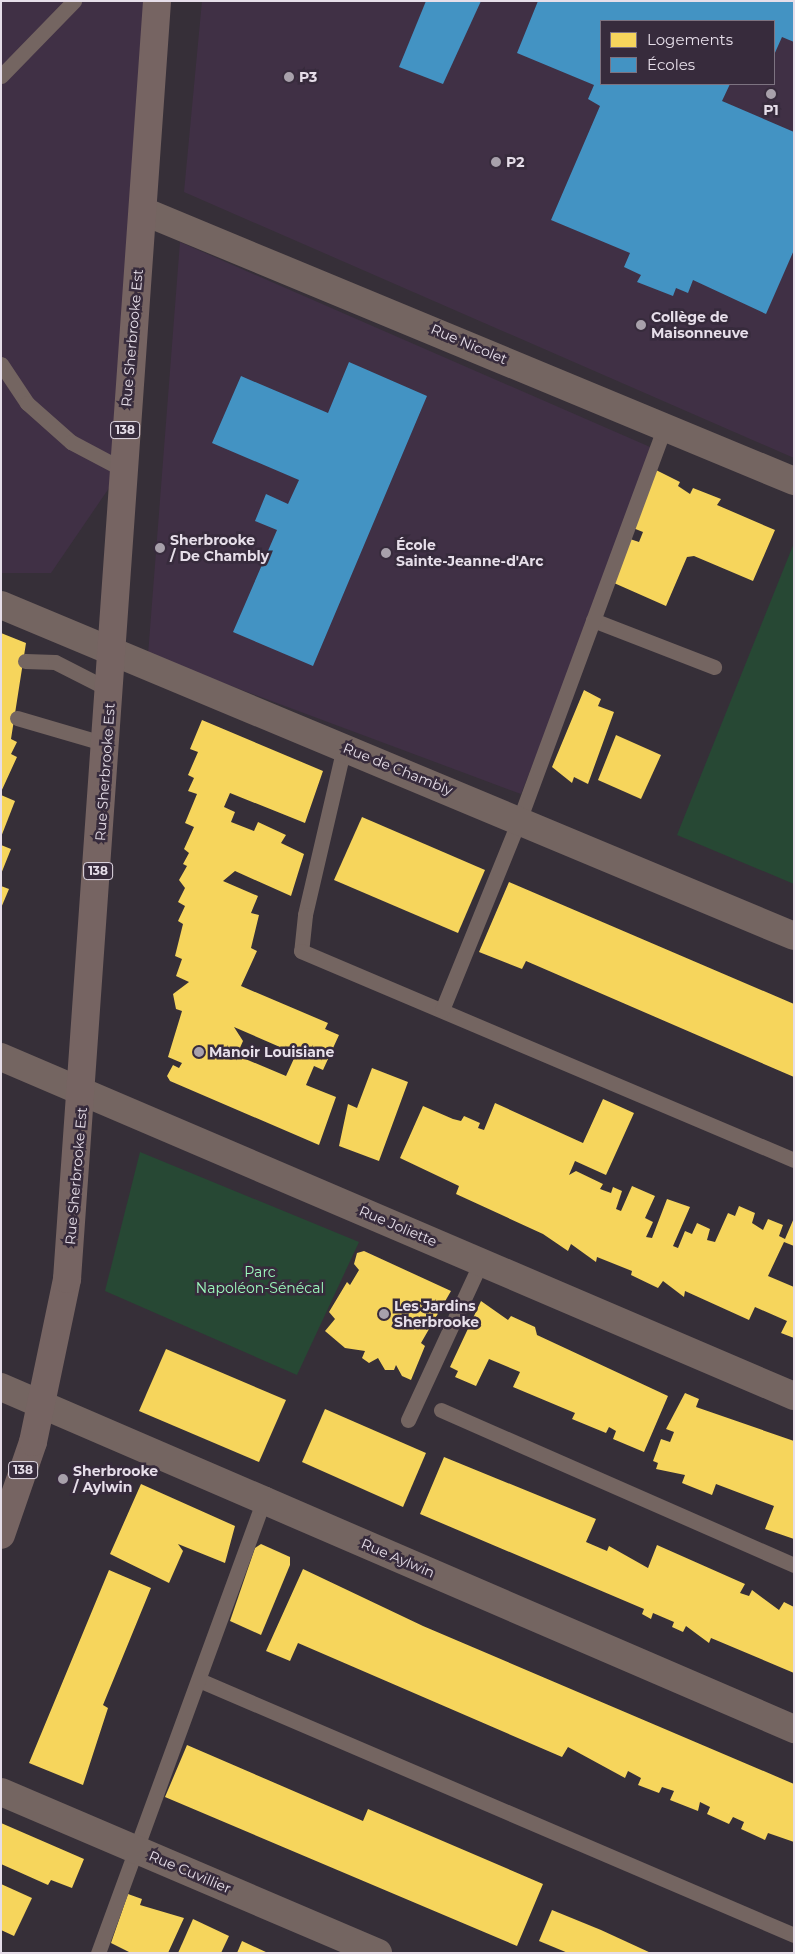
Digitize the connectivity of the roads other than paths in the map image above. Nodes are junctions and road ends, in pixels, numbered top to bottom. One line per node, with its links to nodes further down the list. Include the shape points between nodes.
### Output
1 (74, 1): 3 (lane)
2 (157, 1): 4 (main road, Rue Sherbrooke Est / 138)
3 (1, 76)
4 (143, 211): 6 (street, Rue Nicolet); 7 (main road, Rue Sherbrooke Est / 138)
5 (1, 364): 7 (lane, via 28,403 71,442)
6 (665, 427): 8 (street, Rue Nicolet); 10 (lane)
7 (122, 469): 11 (main road, Rue Sherbrooke Est / 138)
8 (794, 481)
9 (1, 605): 11 (street, Rue de Chambly)
10 (593, 620): 13 (lane); 18 (lane)
11 (112, 650): 14 (main road, Rue Sherbrooke Est / 138); 17 (street, Rue de Chambly)
12 (25, 661): 14 (lane, via 55,662)
13 (714, 667)
14 (110, 690): 16 (main road, Rue Sherbrooke Est / 138)
15 (17, 718): 16 (lane)
16 (106, 744): 22 (main road, Rue Sherbrooke Est / 138)
17 (344, 747): 18 (street, Rue de Chambly); 20 (lane, via 305,915 301,952)
18 (520, 818): 19 (street, Rue de Chambly); 20 (lane)
19 (794, 936)
20 (442, 1010): 23 (lane)
21 (1, 1057): 22 (street, Rue Joliette)
22 (83, 1092): 24 (street, Rue Joliette); 27 (main road, Rue Sherbrooke Est / 138, via 67,1279)
23 (794, 1160)
24 (481, 1262): 26 (street, Rue Joliette); 29 (lane)
25 (1, 1387): 27 (street, Rue Aylwin)
26 (794, 1396)
27 (41, 1404): 30 (street, Rue Aylwin); 31 (main road, Rue Sherbrooke Est / 138)
28 (441, 1410): 32 (lane)
29 (408, 1420)
30 (265, 1494): 33 (lane); 34 (street, Rue Aylwin)
31 (1, 1535)
32 (794, 1565)
33 (200, 1680): 36 (lane); 37 (lane)
34 (794, 1729)
35 (1, 1792): 36 (street, Rue Cuvillier)
36 (136, 1849): 38 (lane); 39 (street, Rue Cuvillier)
37 (794, 1935)
38 (98, 1953)
39 (378, 1953)

